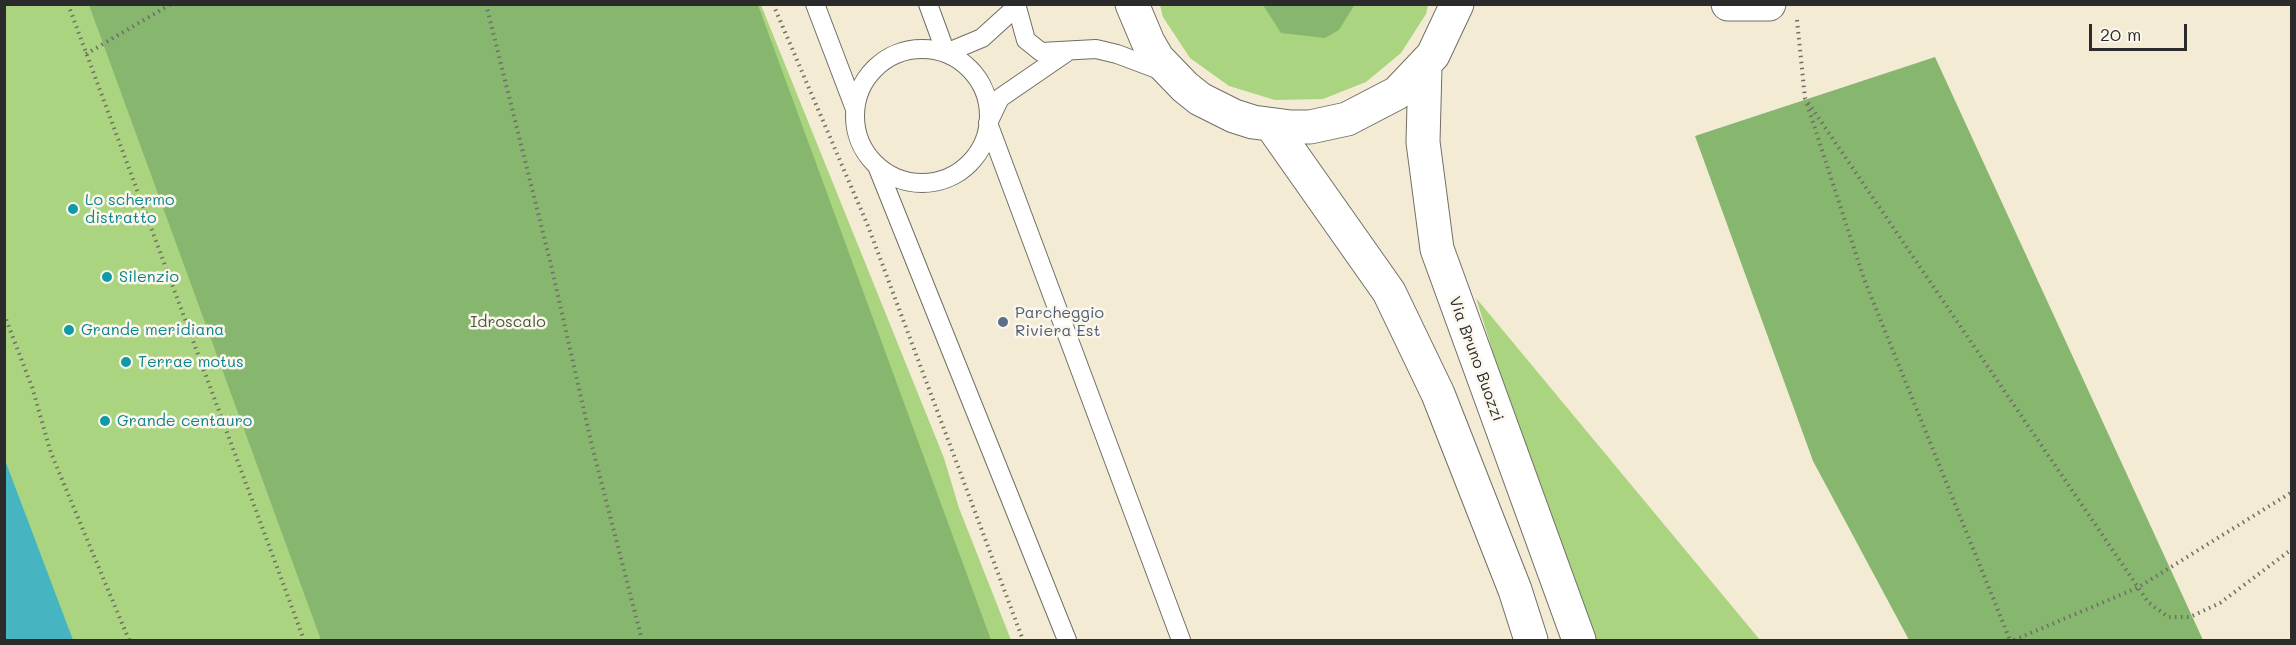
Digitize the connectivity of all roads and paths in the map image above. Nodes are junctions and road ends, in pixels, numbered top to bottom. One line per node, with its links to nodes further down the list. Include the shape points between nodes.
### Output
1 (68, 4): 15 (path)
2 (171, 4): 15 (path)
3 (486, 4): 29 (path)
4 (773, 4): 30 (path, via 868,226)
5 (815, 4): 19 (lane)
6 (928, 4): 14 (lane)
7 (1132, 4): 17 (main road, via 1148,42)
8 (1478, 4): 12 (main road)
9 (1728, 4): 11 (main road)
10 (1015, 6): 13 (lane, via 1026,40 1041,52); 14 (lane, via 981,38)
11 (1783, 10): 18 (path)
12 (1452, 18): 16 (main road)
13 (1066, 52): 17 (lane, via 1096,50 1117,54); 20 (lane, via 1000,98)
14 (946, 53): 19 (lane, via 916,50 887,59 871,72 860,89); 20 (lane, via 977,76 990,110)
15 (86, 54): 28 (path)
16 (1425, 67): 21 (main road, via 1397,93 1347,119 1310,127); 34 (main road, Via Bruno Buozzi, via 1423,142 1437,249)
17 (1171, 74): 21 (main road, via 1217,108)
18 (1805, 98): 26 (path); 35 (path, via 1864,279)
19 (855, 109): 22 (lane, via 856,131)
20 (988, 123): 22 (lane, via 981,149 969,165 952,177 933,183 913,183 894,178); 32 (lane)
21 (1272, 126): 33 (main road, via 1389,292 1438,394)
22 (877, 166): 31 (lane)
23 (4, 314): 27 (path, via 32,387 51,453)
24 (2292, 492): 26 (path)
25 (2292, 549): 26 (path, via 2220,603 2190,617 2168,617 2148,602)
26 (2138, 588): 35 (path)
27 (129, 640)
28 (304, 640)
29 (642, 640)
30 (1023, 640)
31 (1067, 640)
32 (1181, 640)
33 (1531, 640)
34 (1579, 640)
35 (2012, 640)

